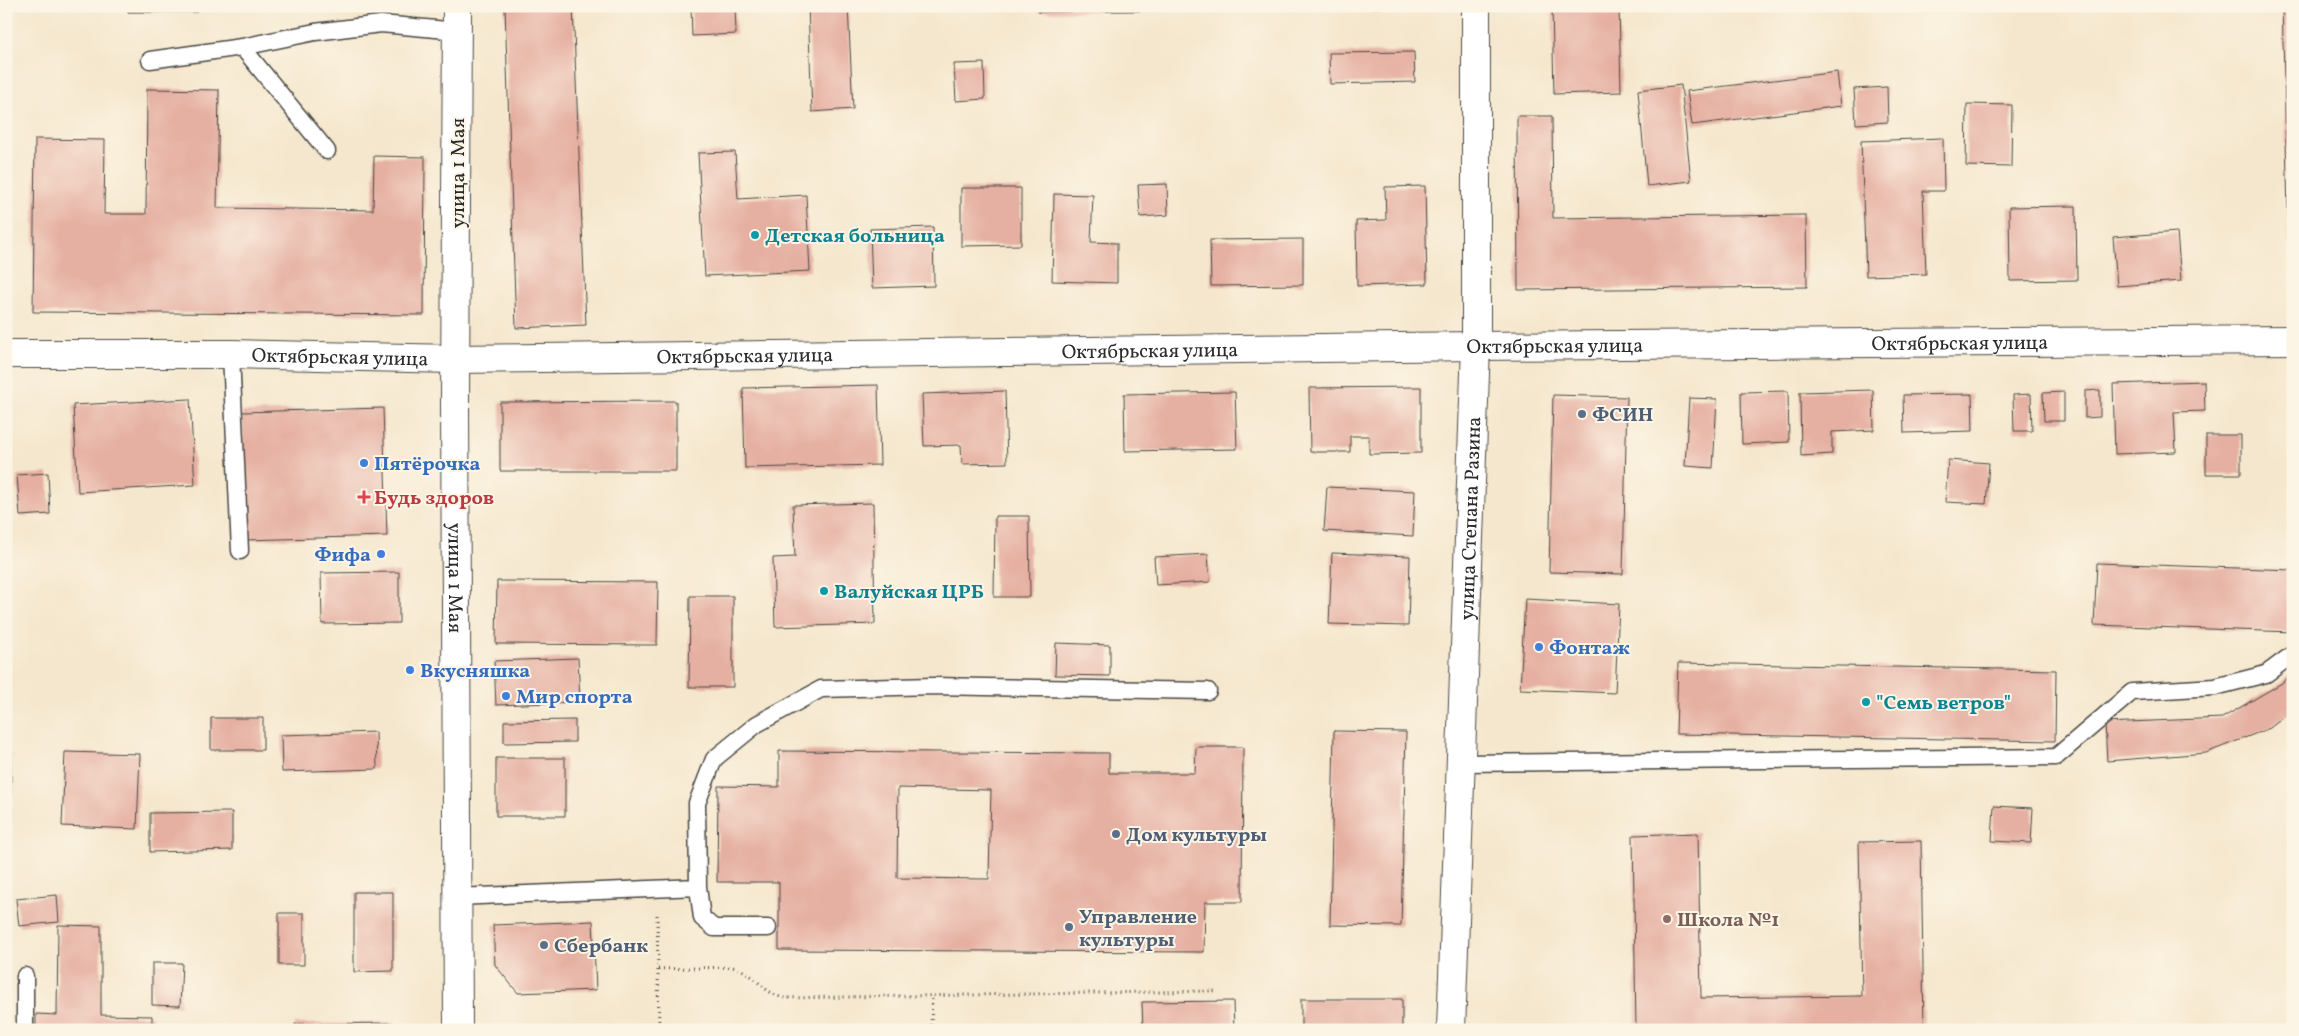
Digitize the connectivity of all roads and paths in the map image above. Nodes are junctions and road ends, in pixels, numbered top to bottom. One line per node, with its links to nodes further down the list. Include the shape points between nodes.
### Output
1 (1476, 6): 7 (street, улица Степана Разина)
2 (458, 18): 3 (lane, via 315,32); 10 (street, улица 1 Мая)
3 (242, 47): 4 (lane); 5 (lane)
4 (150, 60)
5 (326, 151)
6 (2293, 340): 7 (street, Октябрьская улица)
7 (1476, 346): 10 (street, Октябрьская улица); 14 (street, улица Степана Разина)
8 (6, 354): 9 (street, Октябрьская улица)
9 (231, 354): 10 (street, Октябрьская улица); 11 (lane)
10 (455, 359): 17 (street, улица 1 Мая)
11 (240, 551)
12 (2293, 654): 14 (lane, via 2266,674 2215,687 2132,692 2056,757)
13 (1208, 692): 15 (lane, via 933,686 821,689 757,724 714,759 697,803)
14 (1462, 763): 27 (street, улица Степана Разина)
15 (698, 887): 16 (lane); 18 (lane, via 702,918 714,928)
16 (656, 889): 17 (lane); 19 (path)
17 (456, 897): 24 (street, улица 1 Мая)
18 (768, 928)
19 (658, 969): 22 (path, via 744,969 772,994 783,998); 25 (path)
20 (24, 976): 23 (lane)
21 (1215, 991): 22 (path)
22 (932, 995): 26 (path)
23 (25, 1030)
24 (458, 1030)
25 (658, 1030)
26 (931, 1030)
27 (1451, 1030)

